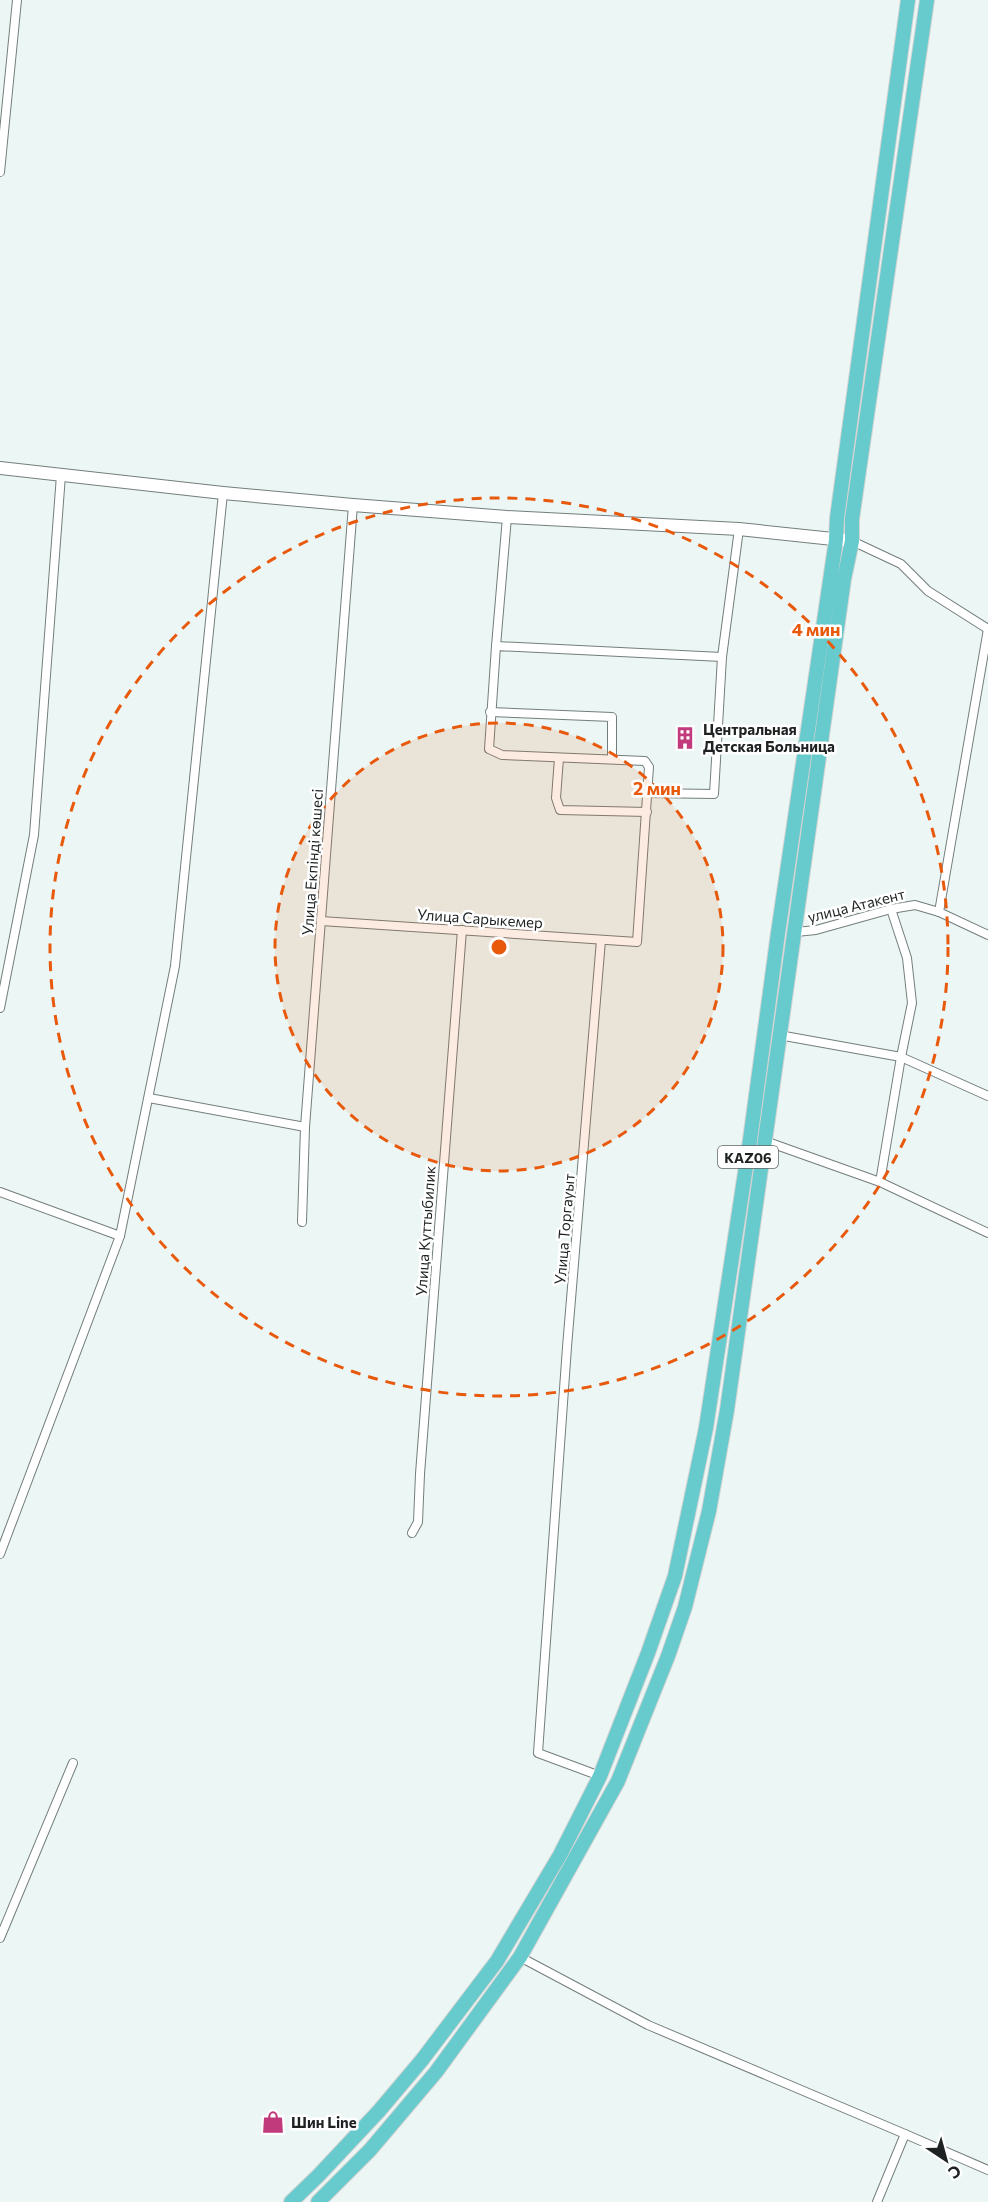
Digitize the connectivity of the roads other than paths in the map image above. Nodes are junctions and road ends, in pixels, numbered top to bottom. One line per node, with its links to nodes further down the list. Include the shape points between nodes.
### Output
1 (17, 0): 4 (street)
2 (908, 0): 11 (highway, KАZ06)
3 (927, 0): 12 (highway, KАZ06, via 852,519)
4 (0, 172)
5 (0, 468): 6 (main road)
6 (61, 474): 7 (main road); 28 (street, via 34,835)
7 (223, 493): 8 (main road); 32 (street, via 175,966)
8 (352, 505): 9 (main road); 23 (street, Улица Екпінді көшесі)
9 (507, 517): 10 (main road); 14 (street)
10 (739, 529): 11 (main road); 15 (street)
11 (836, 540): 12 (main road); 40 (highway, KАZ06)
12 (852, 541): 13 (street, via 901,564 928,591); 25 (highway, KАZ06)
13 (988, 629): 22 (street)
14 (496, 646): 15 (street); 16 (street)
15 (722, 657): 19 (street, via 714,794)
16 (490, 712): 17 (street, via 489,749 502,755); 18 (street, via 612,717)
17 (559, 758): 18 (street); 20 (street, via 556,798 560,810)
18 (612, 759): 19 (street, via 645,762 650,767)
19 (647, 793): 20 (street)
20 (647, 812): 27 (street, Улица Сарыкемер, via 637,942)
21 (891, 909): 22 (street, улица Атакент, via 915,905); 25 (street, улица Атакент, via 834,926); 30 (street, via 907,958 912,1004)
22 (939, 912): 26 (street, улица Атакент)
23 (321, 921): 24 (street, Улица Сарыкемер); 33 (street, Улица Екпінді көшесі)
24 (462, 930): 27 (street, Улица Сарыкемер); 42 (street, Улица Куттыбилик, via 418,1522)
25 (796, 932): 29 (highway, KАZ06)
26 (988, 935)
27 (601, 940): 45 (street, Улица Торгауыт, via 538,1753)
28 (0, 1008)
29 (779, 1035): 30 (street); 34 (highway, KАZ06)
30 (901, 1057): 31 (street); 35 (street)
31 (988, 1096)
32 (148, 1098): 33 (street); 39 (street)
33 (304, 1127): 37 (street, Улица Екпінді көшесі)
34 (765, 1142): 35 (street); 41 (highway, KАZ06)
35 (880, 1182): 38 (street)
36 (0, 1192): 39 (street)
37 (302, 1222)
38 (988, 1233)
39 (120, 1236): 43 (street)
40 (708, 1408): 41 (highway); 45 (highway, KАZ06, via 675,1576)
41 (727, 1410): 47 (highway, KАZ06, via 709,1511 685,1607 668,1656 618,1781)
42 (412, 1533)
43 (0, 1554)
44 (73, 1763): 46 (street)
45 (600, 1776): 50 (highway, KАZ06, via 560,1855 497,1961 380,2111)
46 (0, 1938)
47 (520, 1957): 48 (street, via 648,2025); 51 (highway, KАZ06, via 436,2072 370,2150)
48 (905, 2134): 49 (street); 52 (street)
49 (988, 2170)
50 (291, 2202)
51 (318, 2202)
52 (877, 2202)

